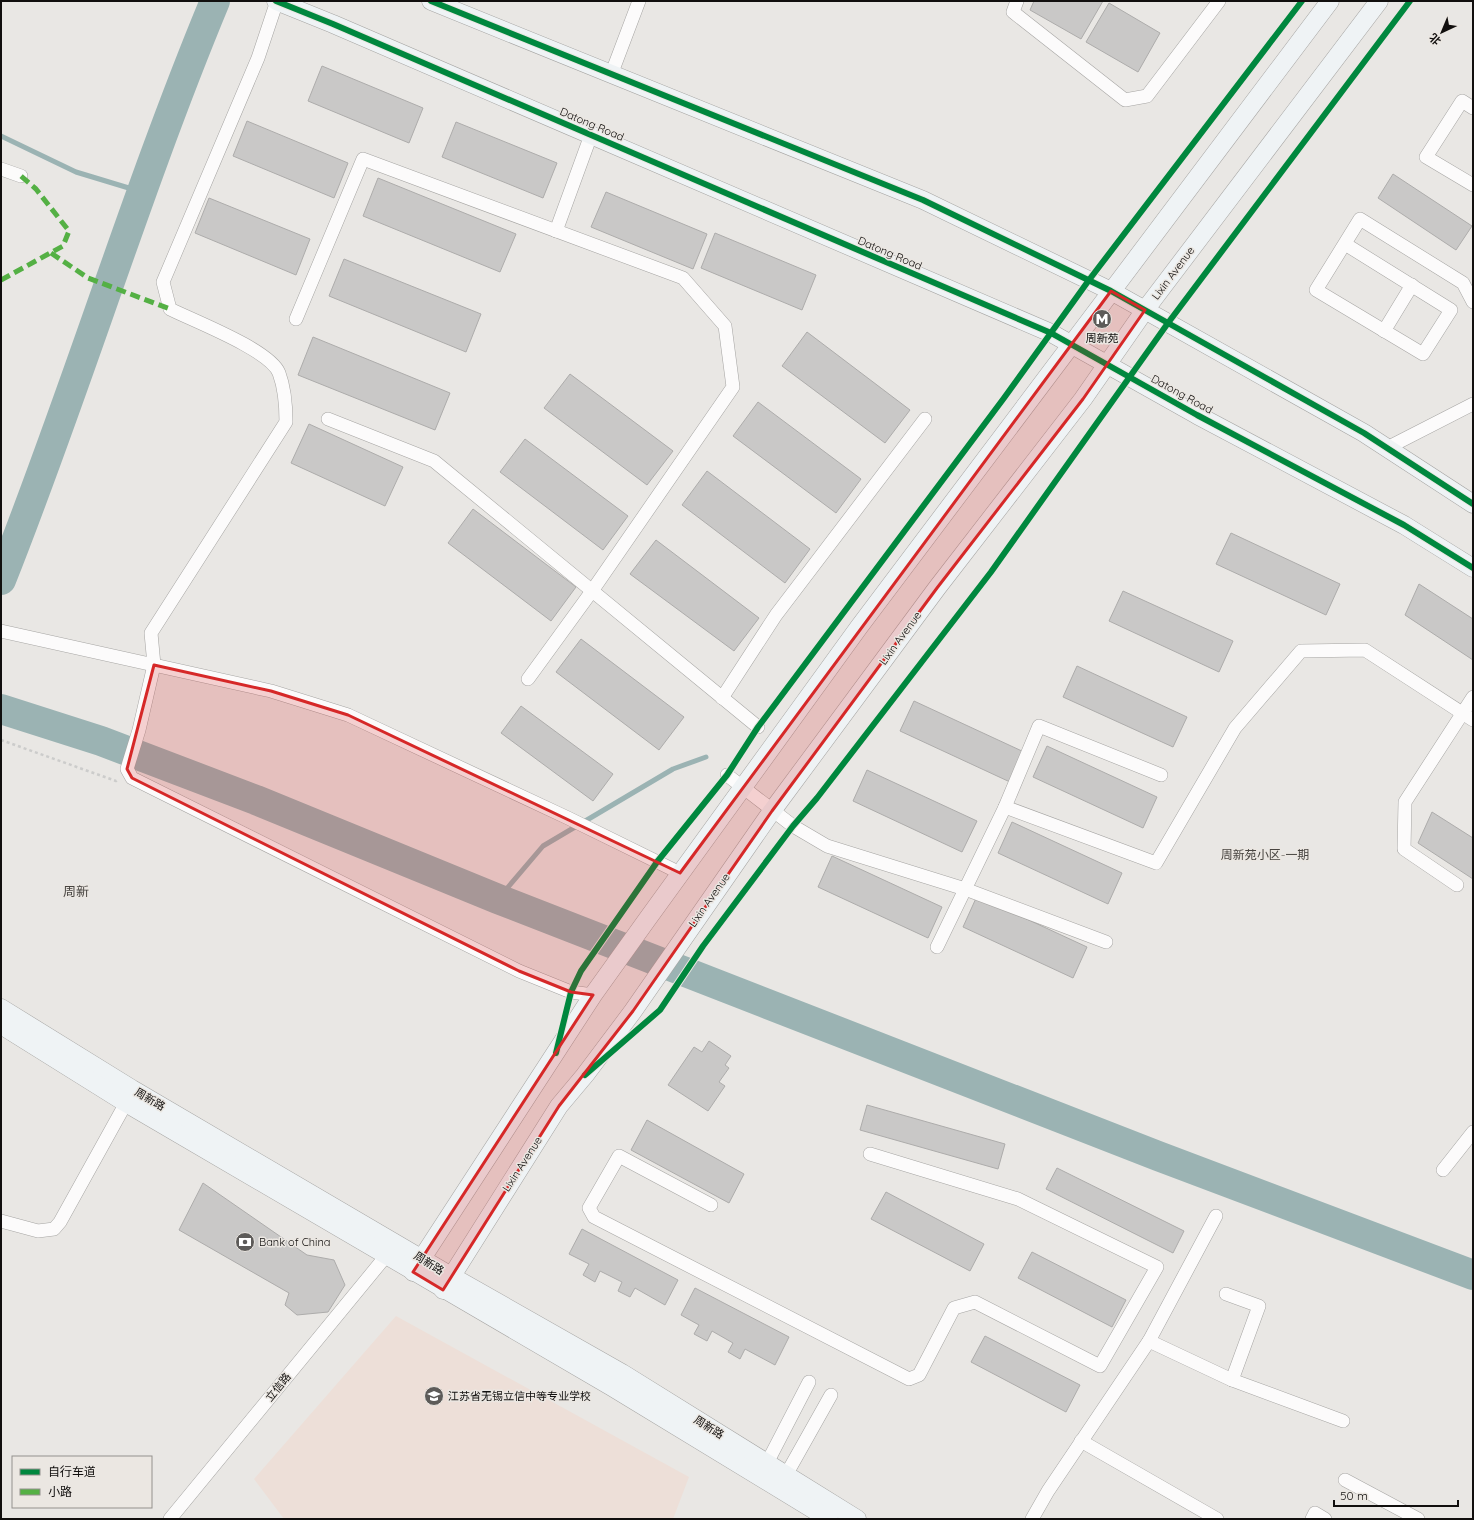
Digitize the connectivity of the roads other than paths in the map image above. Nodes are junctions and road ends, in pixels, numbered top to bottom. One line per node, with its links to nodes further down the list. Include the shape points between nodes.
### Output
1 (277, 1): 10 (street, Datong Road); 32 (street, via 258,58 163,282 170,309 259,352 279,372 286,402 286,422 151,633)
2 (431, 1): 8 (street)
3 (639, 1): 8 (street)
4 (1017, 1): 5 (street, via 1013,12 1125,100 1147,96)
5 (1219, 1)
6 (1330, 1): 17 (street)
7 (1379, 1): 19 (street, Lixin Avenue)
8 (611, 74): 17 (street, via 922,200)
9 (1473, 108): 13 (street, via 1462,101 1426,157)
10 (591, 135): 14 (street); 22 (street, Datong Road)
11 (1, 169): 12 (street)
12 (21, 176)
13 (1473, 185)
14 (556, 231): 20 (street, via 363,159); 30 (street, via 683,278 725,326 734,387)
15 (1344, 244): 16 (street); 18 (street, via 1360,219 1463,283); 21 (street, via 1316,290)
16 (1412, 285): 21 (street); 21 (street, via 1451,310 1423,354)
17 (1111, 291): 19 (street); 22 (street)
18 (1472, 297)
19 (1145, 310): 23 (street, Lixin Avenue); 27 (street)
20 (296, 319)
21 (1384, 331)
22 (1072, 343): 23 (street, Datong Road); 40 (street, via 859,627)
23 (1108, 364): 29 (street, Datong Road, via 1197,415 1404,525); 42 (street, Lixin Avenue, via 937,588)
24 (1473, 404): 27 (street)
25 (328, 419): 30 (street, via 434,461)
26 (925, 419): 35 (street, via 776,615)
27 (1387, 448): 28 (street)
28 (1473, 504)
29 (1473, 568)
30 (592, 591): 33 (street); 35 (street)
31 (1, 631): 32 (street)
32 (154, 665): 43 (street, via 271,691 348,715 568,818); 48 (street, via 127,769 132,778 519,971 571,992)
33 (528, 678)
34 (1473, 697): 36 (street)
35 (722, 698): 37 (street)
36 (1468, 717): 41 (street, via 1365,650 1301,651 1235,728 1156,863); 44 (street, via 1405,802 1404,849)
37 (758, 727)
38 (728, 775): 40 (street)
39 (1161, 776): 41 (street, via 1039,726)
40 (743, 788): 42 (street); 43 (street)
41 (1005, 807): 45 (street)
42 (772, 811): 45 (street, via 827,846); 60 (street, Lixin Avenue, via 633,1010 559,1106)
43 (680, 874): 48 (street)
44 (1457, 885)
45 (965, 889): 46 (street); 47 (street)
46 (1106, 942)
47 (937, 947)
48 (593, 995): 59 (street)
49 (1, 1008): 59 (street, 周新路)
50 (1, 1025): 51 (street, 周新路)
51 (126, 1102): 57 (street, via 54,1229 38,1231); 58 (street, 周新路)
52 (1473, 1132): 54 (street)
53 (870, 1154): 55 (street, via 1018,1198 1157,1267 1100,1366 975,1302 954,1308 919,1375 909,1379 594,1218 589,1208 619,1156)
54 (1444, 1170)
55 (711, 1205)
56 (1216, 1216): 62 (street)
57 (1, 1221)
58 (386, 1256): 59 (street, 周新路); 71 (street, 立信路)
59 (418, 1265): 60 (street, 周新路)
60 (447, 1283): 68 (street, 周新路, via 622,1373); 72 (street, 周新路)
61 (1226, 1294): 63 (street, via 1259,1306)
62 (1149, 1341): 63 (street); 67 (street)
63 (1232, 1380): 66 (street)
64 (809, 1382): 68 (street)
65 (831, 1395): 69 (street)
66 (1342, 1421)
67 (1081, 1441): 74 (street); 75 (street)
68 (767, 1463): 69 (street, 周新路)
69 (786, 1475): 73 (street, 周新路)
70 (1345, 1480): 78 (street)
71 (170, 1519)
72 (829, 1519)
73 (857, 1519)
74 (1032, 1519)
75 (1217, 1519)
76 (1312, 1519): 77 (street, via 1315,1513)
77 (1325, 1519)
78 (1418, 1519)

